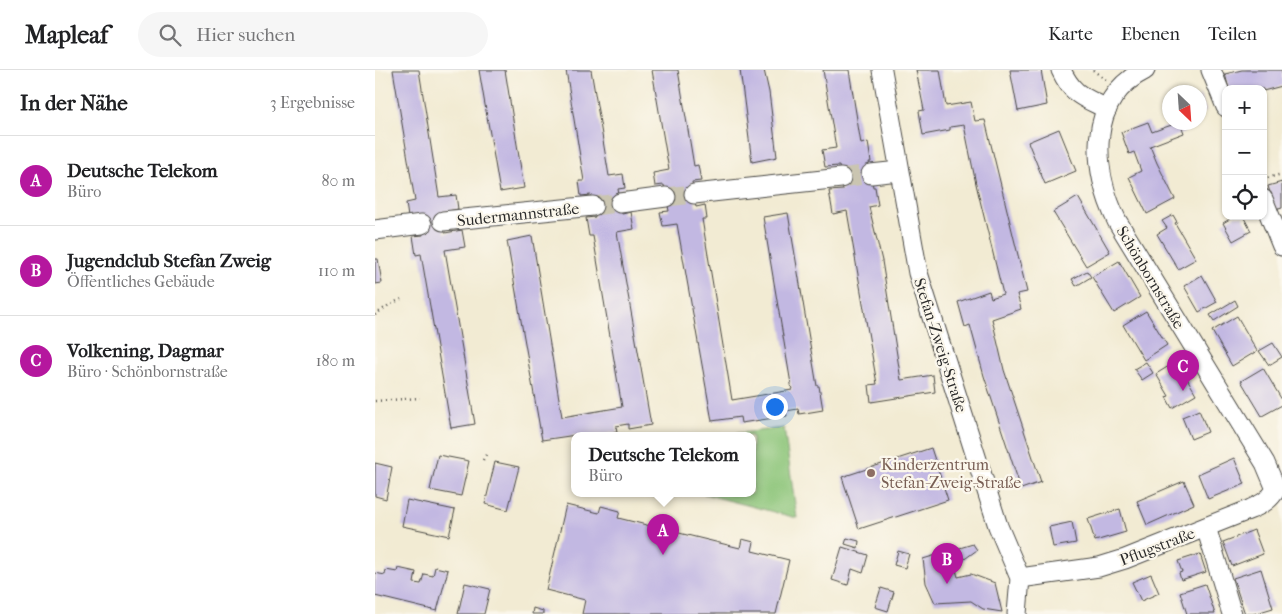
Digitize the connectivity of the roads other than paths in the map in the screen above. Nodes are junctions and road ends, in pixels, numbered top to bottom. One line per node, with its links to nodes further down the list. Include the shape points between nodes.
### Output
1 (882, 70): 8 (street, Stefan-Zweig-Straße)
2 (1061, 70): 7 (street, via 1076,92)
3 (1070, 70): 7 (street, via 1079,84)
4 (1145, 70): 7 (street, Schönbornstraße, via 1128,81)
5 (1211, 70): 6 (street)
6 (1222, 97)
7 (1104, 107): 20 (street, Schönbornstraße, via 1098,154 1110,207)
8 (899, 171): 9 (street); 22 (street, Stefan-Zweig-Straße, via 917,273 998,526)
9 (871, 174)
10 (841, 178): 11 (street)
11 (694, 194)
12 (666, 197): 13 (street)
13 (620, 202)
14 (593, 206): 16 (street, Sudermannstraße)
15 (1267, 209): 19 (street)
16 (443, 221)
17 (422, 224): 18 (street)
18 (375, 230)
19 (1282, 246)
20 (1274, 481): 21 (street, Pflugstraße, via 1276,488 1267,501)
21 (1206, 527): 22 (street, Pflugstraße, via 1125,559); 24 (street)
22 (1020, 578): 23 (street, Stefan-Zweig-Straße)
23 (1017, 614)
24 (1232, 614)

